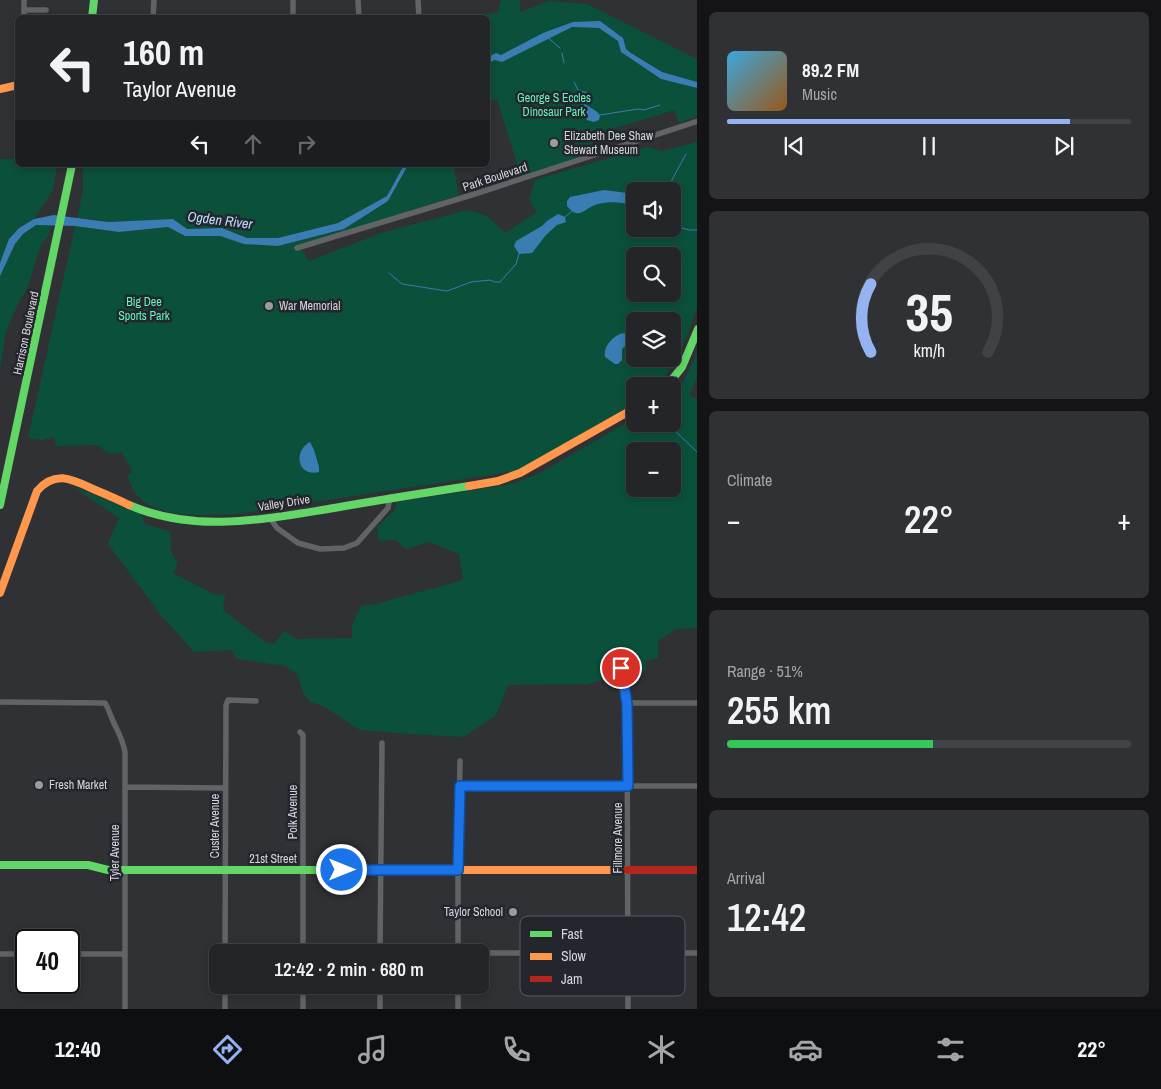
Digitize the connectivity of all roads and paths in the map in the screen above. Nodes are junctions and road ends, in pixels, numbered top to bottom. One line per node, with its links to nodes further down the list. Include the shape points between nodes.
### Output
1 (24, 0): 7 (street)
2 (94, 0): 10 (street)
3 (154, 0): 11 (street)
4 (293, 0): 12 (street)
5 (358, 0): 13 (street)
6 (418, 0): 14 (street)
7 (24, 10): 8 (street); 9 (street)
8 (46, 10)
9 (24, 15)
10 (92, 15)
11 (153, 15)
12 (293, 15)
13 (359, 15)
14 (419, 15)
15 (15, 86): 16 (street)
16 (0, 89)
17 (697, 121): 19 (street, Park Boulevard)
18 (72, 167): 24 (street, Harrison Boulevard)
19 (298, 248)
20 (697, 329): 21 (street, via 687,359)
21 (676, 377)
22 (626, 413): 23 (street, Valley Drive, via 520,473 498,480)
23 (390, 497): 25 (street, Valley Drive); 25 (street, via 388,508 356,543 344,548 320,549 298,543 277,528)
24 (0, 505)
25 (270, 518): 26 (street, Valley Drive, via 214,523 174,519 146,512 72,479 50,480 33,498)
26 (0, 593)
27 (621, 668): 31 (street, Fillmore Avenue)
28 (256, 701): 39 (street, Custer Avenue, via 228,700 226,705)
29 (0, 702): 38 (street, Tyler Avenue, via 105,703 124,741)
30 (697, 703): 31 (street)
31 (627, 704): 36 (street, Fillmore Avenue)
32 (300, 732): 43 (street, Polk Avenue, via 303,735)
33 (382, 743): 44 (street)
34 (460, 761): 35 (street)
35 (460, 786): 36 (street); 45 (street)
36 (628, 786): 37 (street); 46 (street, Fillmore Avenue)
37 (697, 786)
38 (125, 787): 39 (street); 41 (street, Tyler Avenue)
39 (225, 788): 42 (street, Custer Avenue)
40 (0, 865): 41 (street, 21st Street, via 88,864 108,870)
41 (125, 870): 42 (street, 21st Street); 56 (street, Tyler Avenue)
42 (225, 870): 43 (street, 21st Street); 49 (street, Custer Avenue)
43 (303, 870): 44 (street, 21st Street); 50 (street, Polk Avenue)
44 (380, 870): 45 (street, 21st Street); 51 (street)
45 (458, 870): 46 (street, 21st Street); 52 (street)
46 (628, 870): 47 (street, 21st Street); 48 (street, Fillmore Avenue)
47 (697, 870)
48 (628, 916)
49 (225, 944)
50 (303, 944)
51 (380, 944)
52 (458, 944)
53 (0, 954): 54 (street)
54 (15, 954)
55 (80, 954): 56 (street)
56 (125, 954): 64 (street, Tyler Avenue)
57 (489, 954): 58 (street)
58 (520, 954)
59 (225, 994): 65 (street)
60 (302, 994): 66 (street)
61 (380, 994): 67 (street)
62 (458, 994): 68 (street)
63 (628, 996): 69 (street, Fillmore Avenue)
64 (126, 1009)
65 (225, 1009)
66 (302, 1009)
67 (380, 1009)
68 (458, 1009)
69 (628, 1009)

